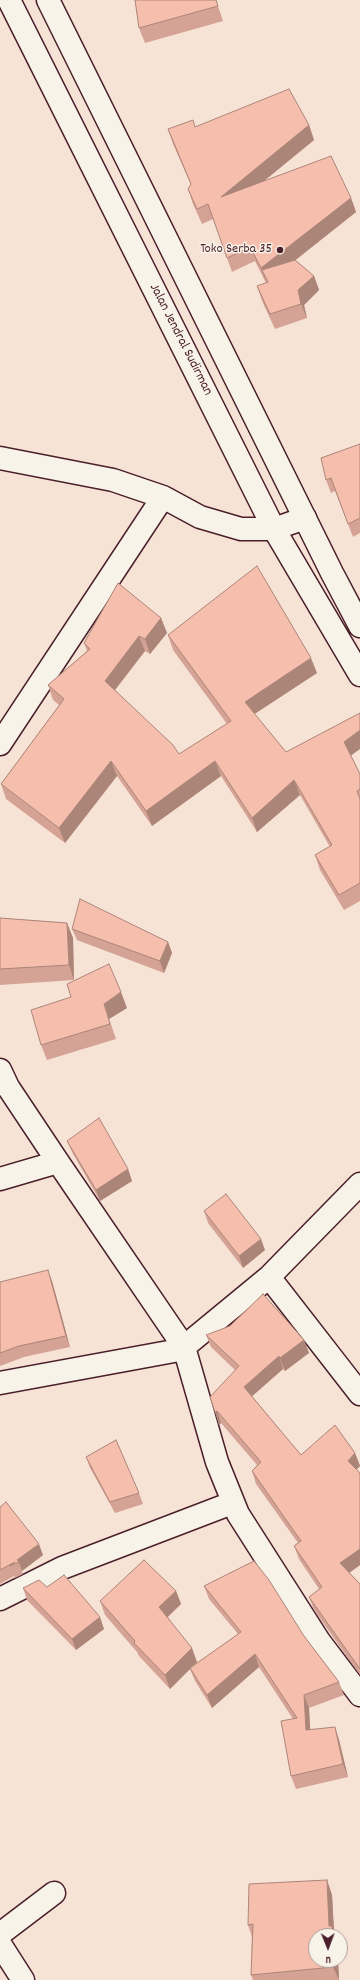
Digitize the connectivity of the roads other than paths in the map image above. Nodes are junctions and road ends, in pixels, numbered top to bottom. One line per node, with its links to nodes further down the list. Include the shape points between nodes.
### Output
1 (9, 0): 6 (main road, Jalan Jendral Sudirman)
2 (48, 0): 5 (main road)
3 (0, 458): 4 (main road, via 113,480)
4 (163, 497): 6 (main road, via 200,517 227,526 241,529); 11 (main road)
5 (305, 518): 6 (main road); 7 (main road)
6 (274, 529): 8 (main road, Jalan Jendral Sudirman)
7 (332, 573): 8 (main road); 9 (main road)
8 (308, 587): 10 (main road, Jalan Jendral Sudirman)
9 (360, 626)
10 (360, 675)
11 (0, 744)
12 (0, 1070): 13 (main road, via 8,1087)
13 (58, 1162): 14 (main road); 17 (main road)
14 (0, 1179)
15 (360, 1184): 16 (main road)
16 (269, 1277): 17 (main road); 19 (main road)
17 (184, 1348): 18 (main road); 20 (main road, via 217,1462)
18 (0, 1383)
19 (360, 1394)
20 (232, 1503): 21 (main road, via 62,1568); 22 (main road, via 319,1641)
21 (0, 1599)
22 (360, 1695)
23 (54, 1893): 24 (main road)
24 (0, 1934)
25 (0, 1944): 26 (main road)
26 (23, 1980)

